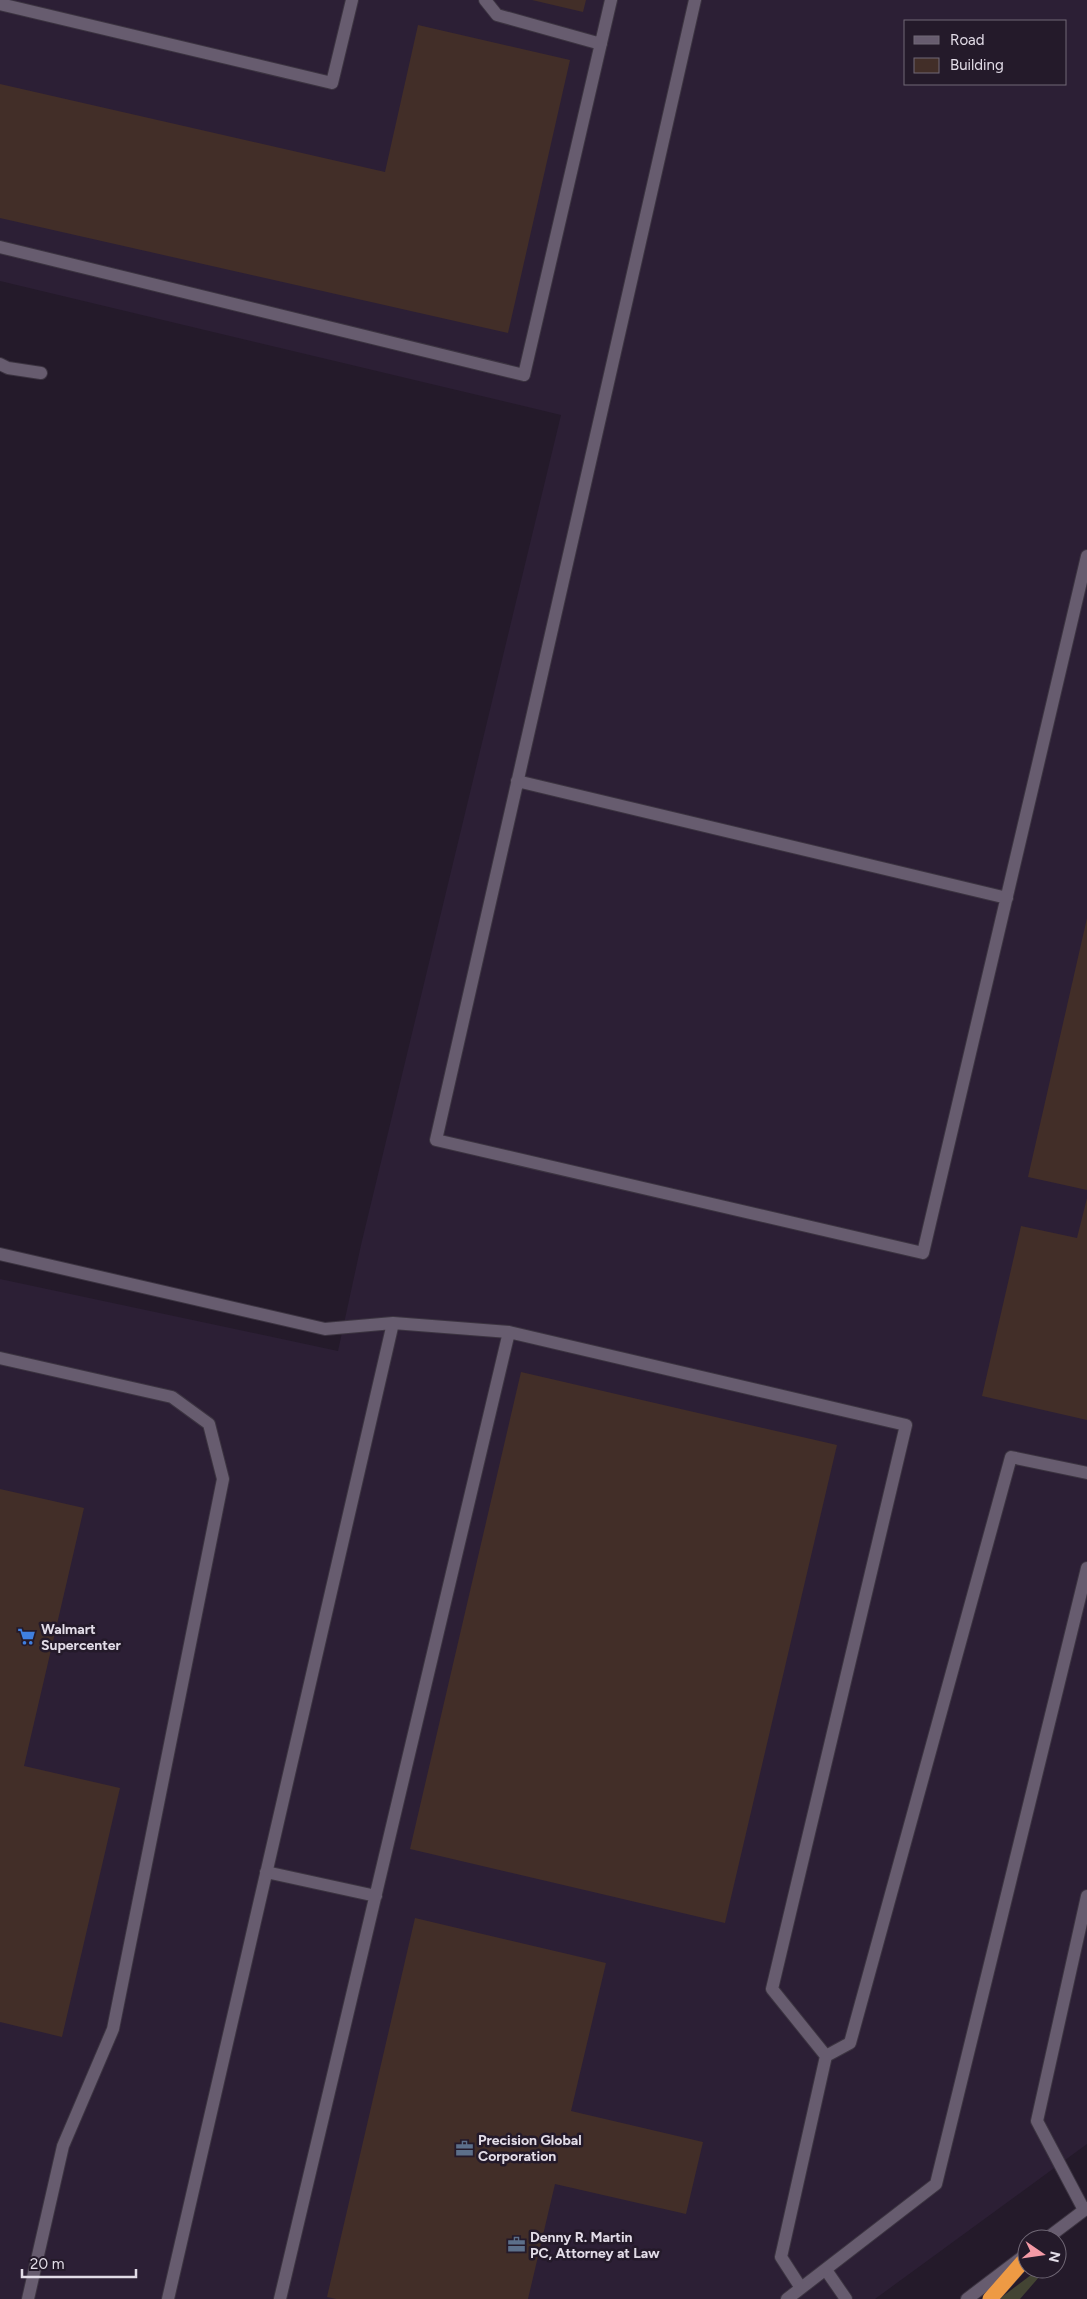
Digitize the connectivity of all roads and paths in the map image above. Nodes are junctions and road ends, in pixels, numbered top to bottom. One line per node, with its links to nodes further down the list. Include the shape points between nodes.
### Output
1 (352, 0): 5 (main road, via 332,83)
2 (485, 0): 6 (main road, via 497,15)
3 (611, 0): 6 (main road)
4 (695, 0): 11 (main road)
5 (0, 4)
6 (601, 44): 7 (main road, via 524,375)
7 (0, 247)
8 (0, 364): 9 (main road)
9 (41, 373)
10 (1087, 556): 12 (main road)
11 (517, 781): 12 (main road); 12 (main road, via 436,1140 923,1253)
12 (1007, 898)
13 (0, 1254): 14 (main road, via 324,1329)
14 (393, 1323): 15 (main road); 19 (main road)
15 (509, 1332): 20 (main road); 22 (main road, via 906,1425 772,1989)
16 (0, 1358): 29 (main road, via 172,1397 209,1424 223,1479 113,2029 63,2146)
17 (1087, 1474): 22 (main road, via 1011,1457 850,2043)
18 (1087, 1568): 27 (main road, via 936,2184)
19 (266, 1872): 20 (main road); 30 (main road)
20 (376, 1896): 31 (main road)
21 (1087, 1896): 23 (main road, via 1037,2121)
22 (826, 2056): 28 (main road, via 781,2257)
23 (1086, 2209): 24 (main road)
24 (1059, 2229)
25 (1017, 2262): 34 (main road)
26 (1017, 2267): 35 (highway)
27 (826, 2270): 28 (main road); 33 (main road)
28 (801, 2288): 32 (main road)
29 (28, 2299)
30 (168, 2299)
31 (280, 2299)
32 (787, 2299)
33 (846, 2299)
34 (967, 2299)
35 (990, 2299)

